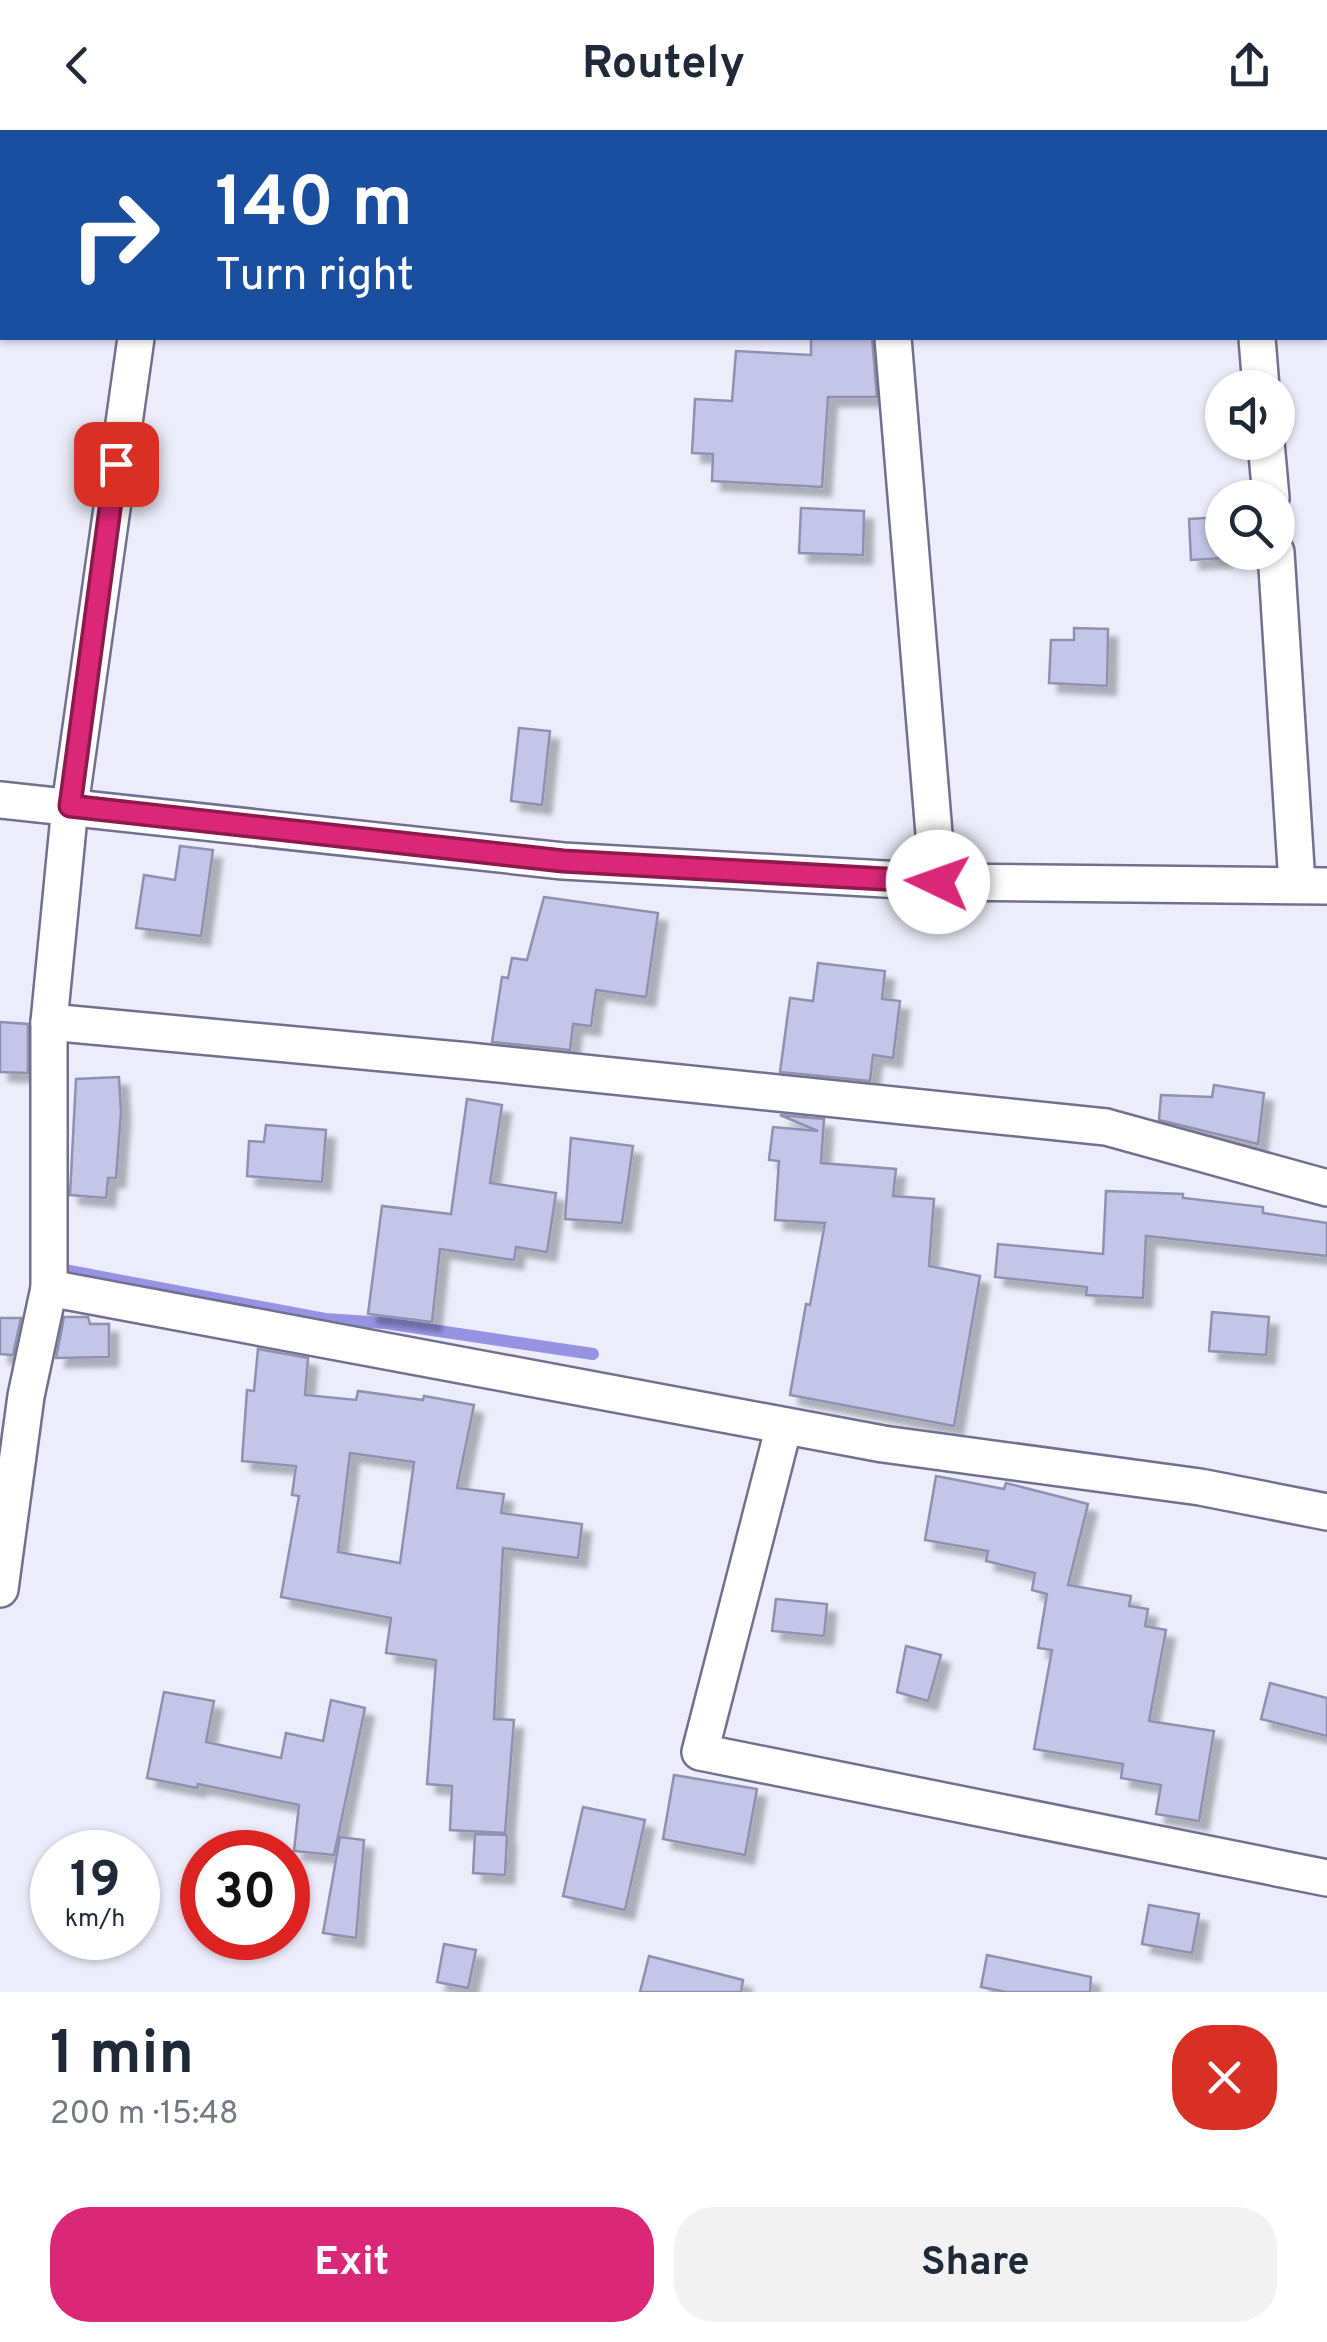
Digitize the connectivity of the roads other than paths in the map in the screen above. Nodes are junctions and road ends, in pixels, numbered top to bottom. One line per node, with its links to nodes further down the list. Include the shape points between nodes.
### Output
1 (136, 340): 7 (street)
2 (894, 340): 8 (street)
3 (1256, 340): 4 (street)
4 (1259, 370)
5 (1278, 570): 9 (street)
6 (0, 800): 7 (street)
7 (70, 806): 8 (street, via 563,861); 10 (street)
8 (938, 882): 9 (street)
9 (1312, 885)
10 (48, 1022): 11 (street, via 1106,1126); 12 (street)
11 (1327, 1188)
12 (48, 1288): 13 (street); 14 (street)
13 (13, 1394): 16 (street)
14 (784, 1426): 15 (street); 17 (street, via 700,1752)
15 (1327, 1512)
16 (0, 1589)
17 (1327, 1878)

